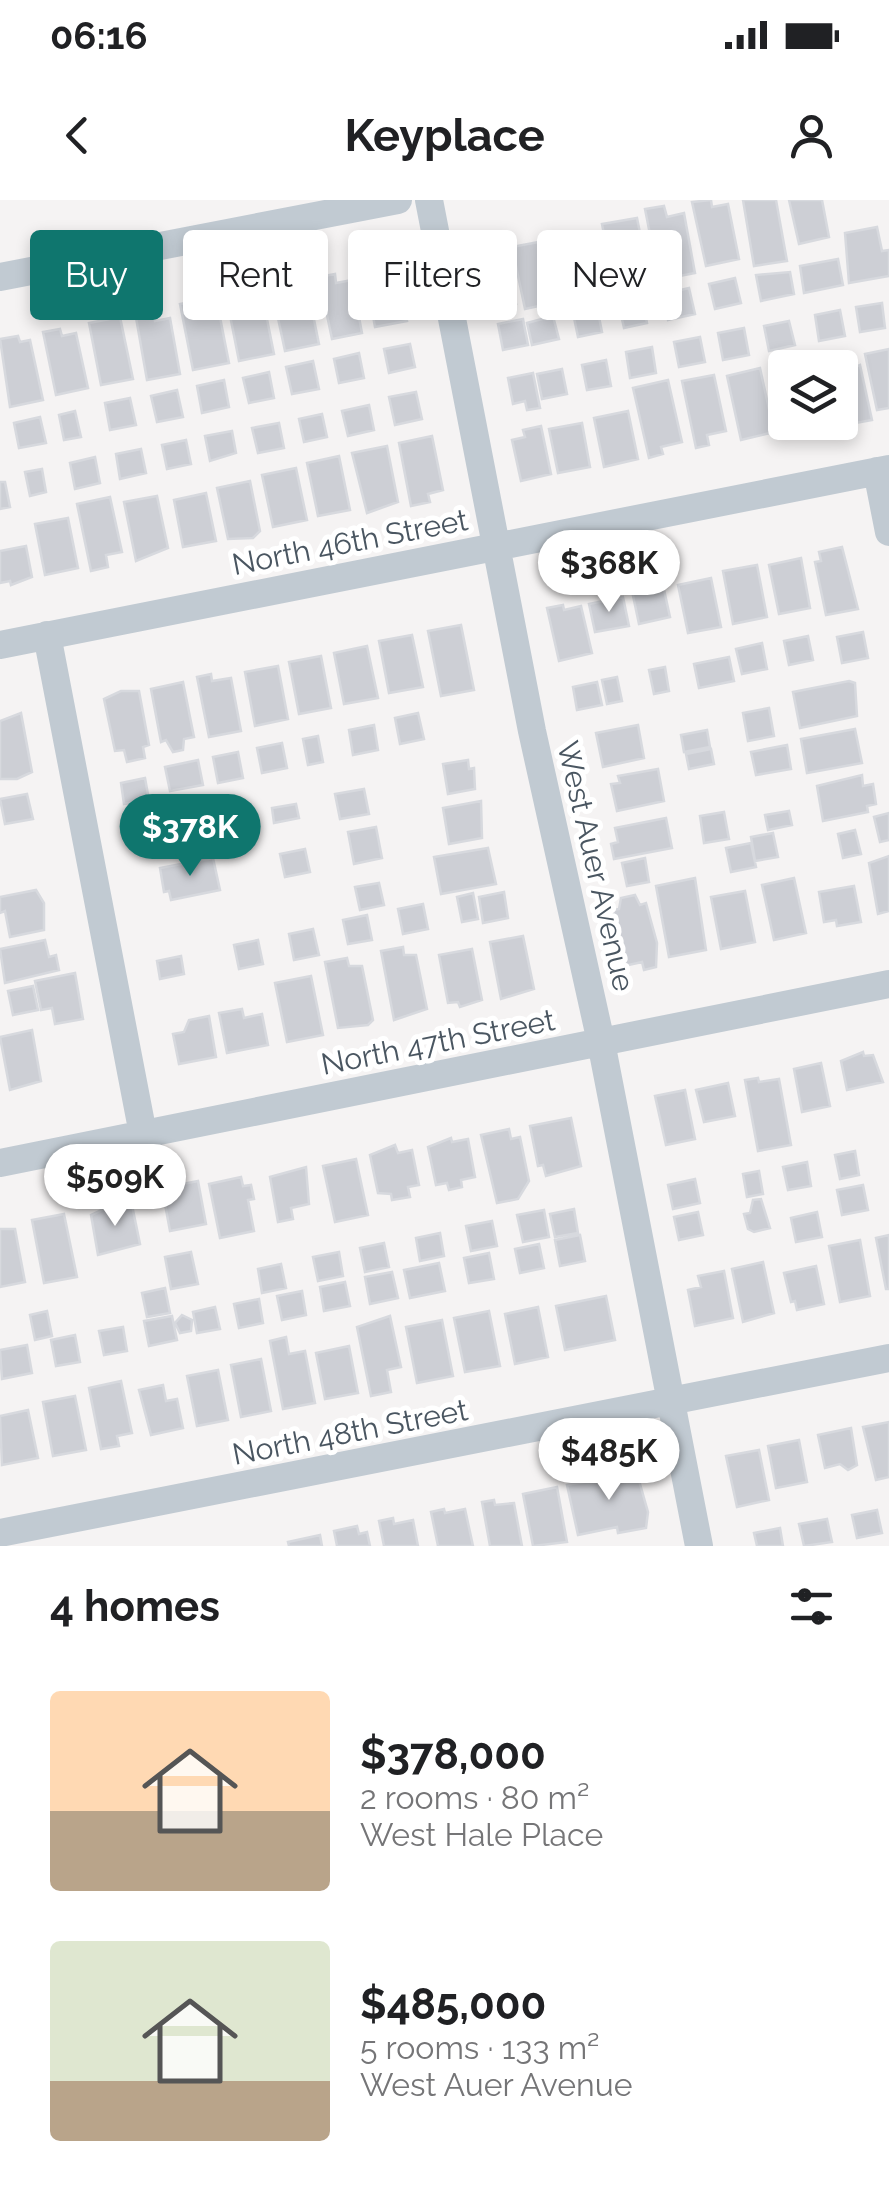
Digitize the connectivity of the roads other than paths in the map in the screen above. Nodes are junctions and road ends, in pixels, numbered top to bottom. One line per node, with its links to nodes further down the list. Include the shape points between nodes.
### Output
1 (398, 200): 3 (street)
2 (429, 200): 6 (street, West Auer Avenue)
3 (0, 277)
4 (883, 470): 5 (street); 6 (street, North 46th Street)
5 (889, 532)
6 (496, 546): 7 (street, North 46th Street); 10 (street, West Auer Avenue)
7 (47, 636): 8 (street, North 46th Street); 11 (street)
8 (0, 645)
9 (889, 984): 10 (street, North 47th Street)
10 (601, 1042): 11 (street, North 47th Street); 14 (street, West Auer Avenue)
11 (143, 1134): 12 (street, North 47th Street)
12 (0, 1163)
13 (889, 1358): 14 (street, North 48th Street)
14 (670, 1402): 15 (street, North 48th Street); 16 (street, West Auer Avenue)
15 (0, 1533)
16 (699, 1546)

